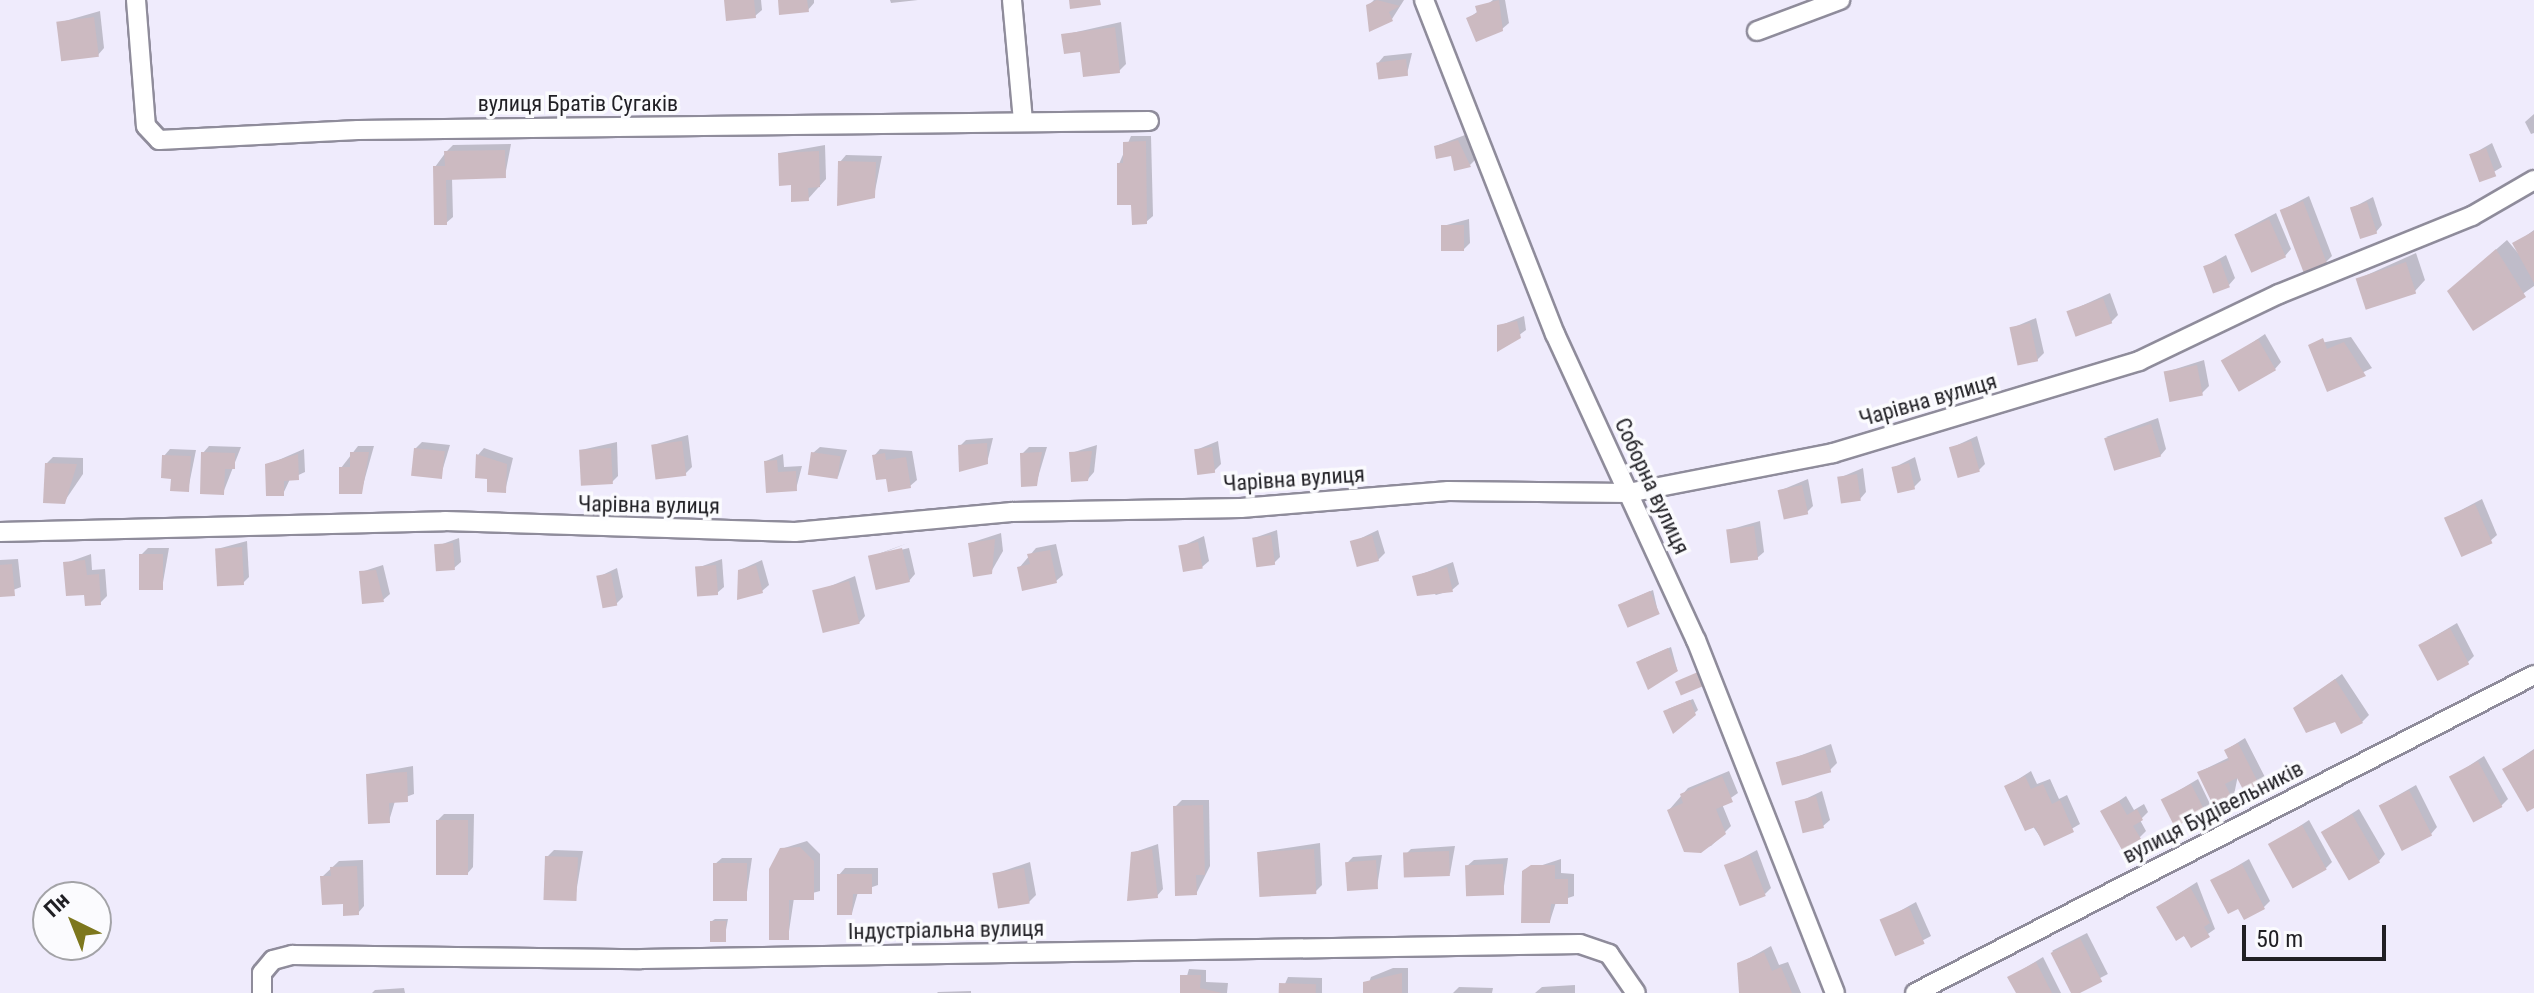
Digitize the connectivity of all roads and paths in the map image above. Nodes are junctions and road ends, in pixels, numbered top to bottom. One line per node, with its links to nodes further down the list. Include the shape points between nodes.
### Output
1 (136, 0): 7 (street, вулиця Братів Сугаків, via 146,126 159,140 358,130)
2 (1012, 0): 7 (street)
3 (1424, 0): 9 (street, Соборна вулиця, via 1555,334)
4 (1840, 0): 5 (street)
5 (1757, 31)
6 (1149, 121): 7 (street, вулиця Братів Сугаків)
7 (1023, 122)
8 (2534, 180): 9 (street, Чарівна вулиця, via 2472,216 2279,294 2139,361 1833,453)
9 (1628, 493): 10 (street, Чарівна вулиця, via 1448,491 1241,508 1012,512 795,532 445,521); 14 (street, Соборна вулиця, via 1696,640)
10 (0, 532)
11 (2534, 675): 15 (street, вулиця Будівельників)
12 (262, 993): 13 (street, Індустріальна вулиця, via 262,973 273,960 292,955 641,959 1580,944 1609,954)
13 (1636, 993)
14 (1835, 993)
15 (1915, 993)

